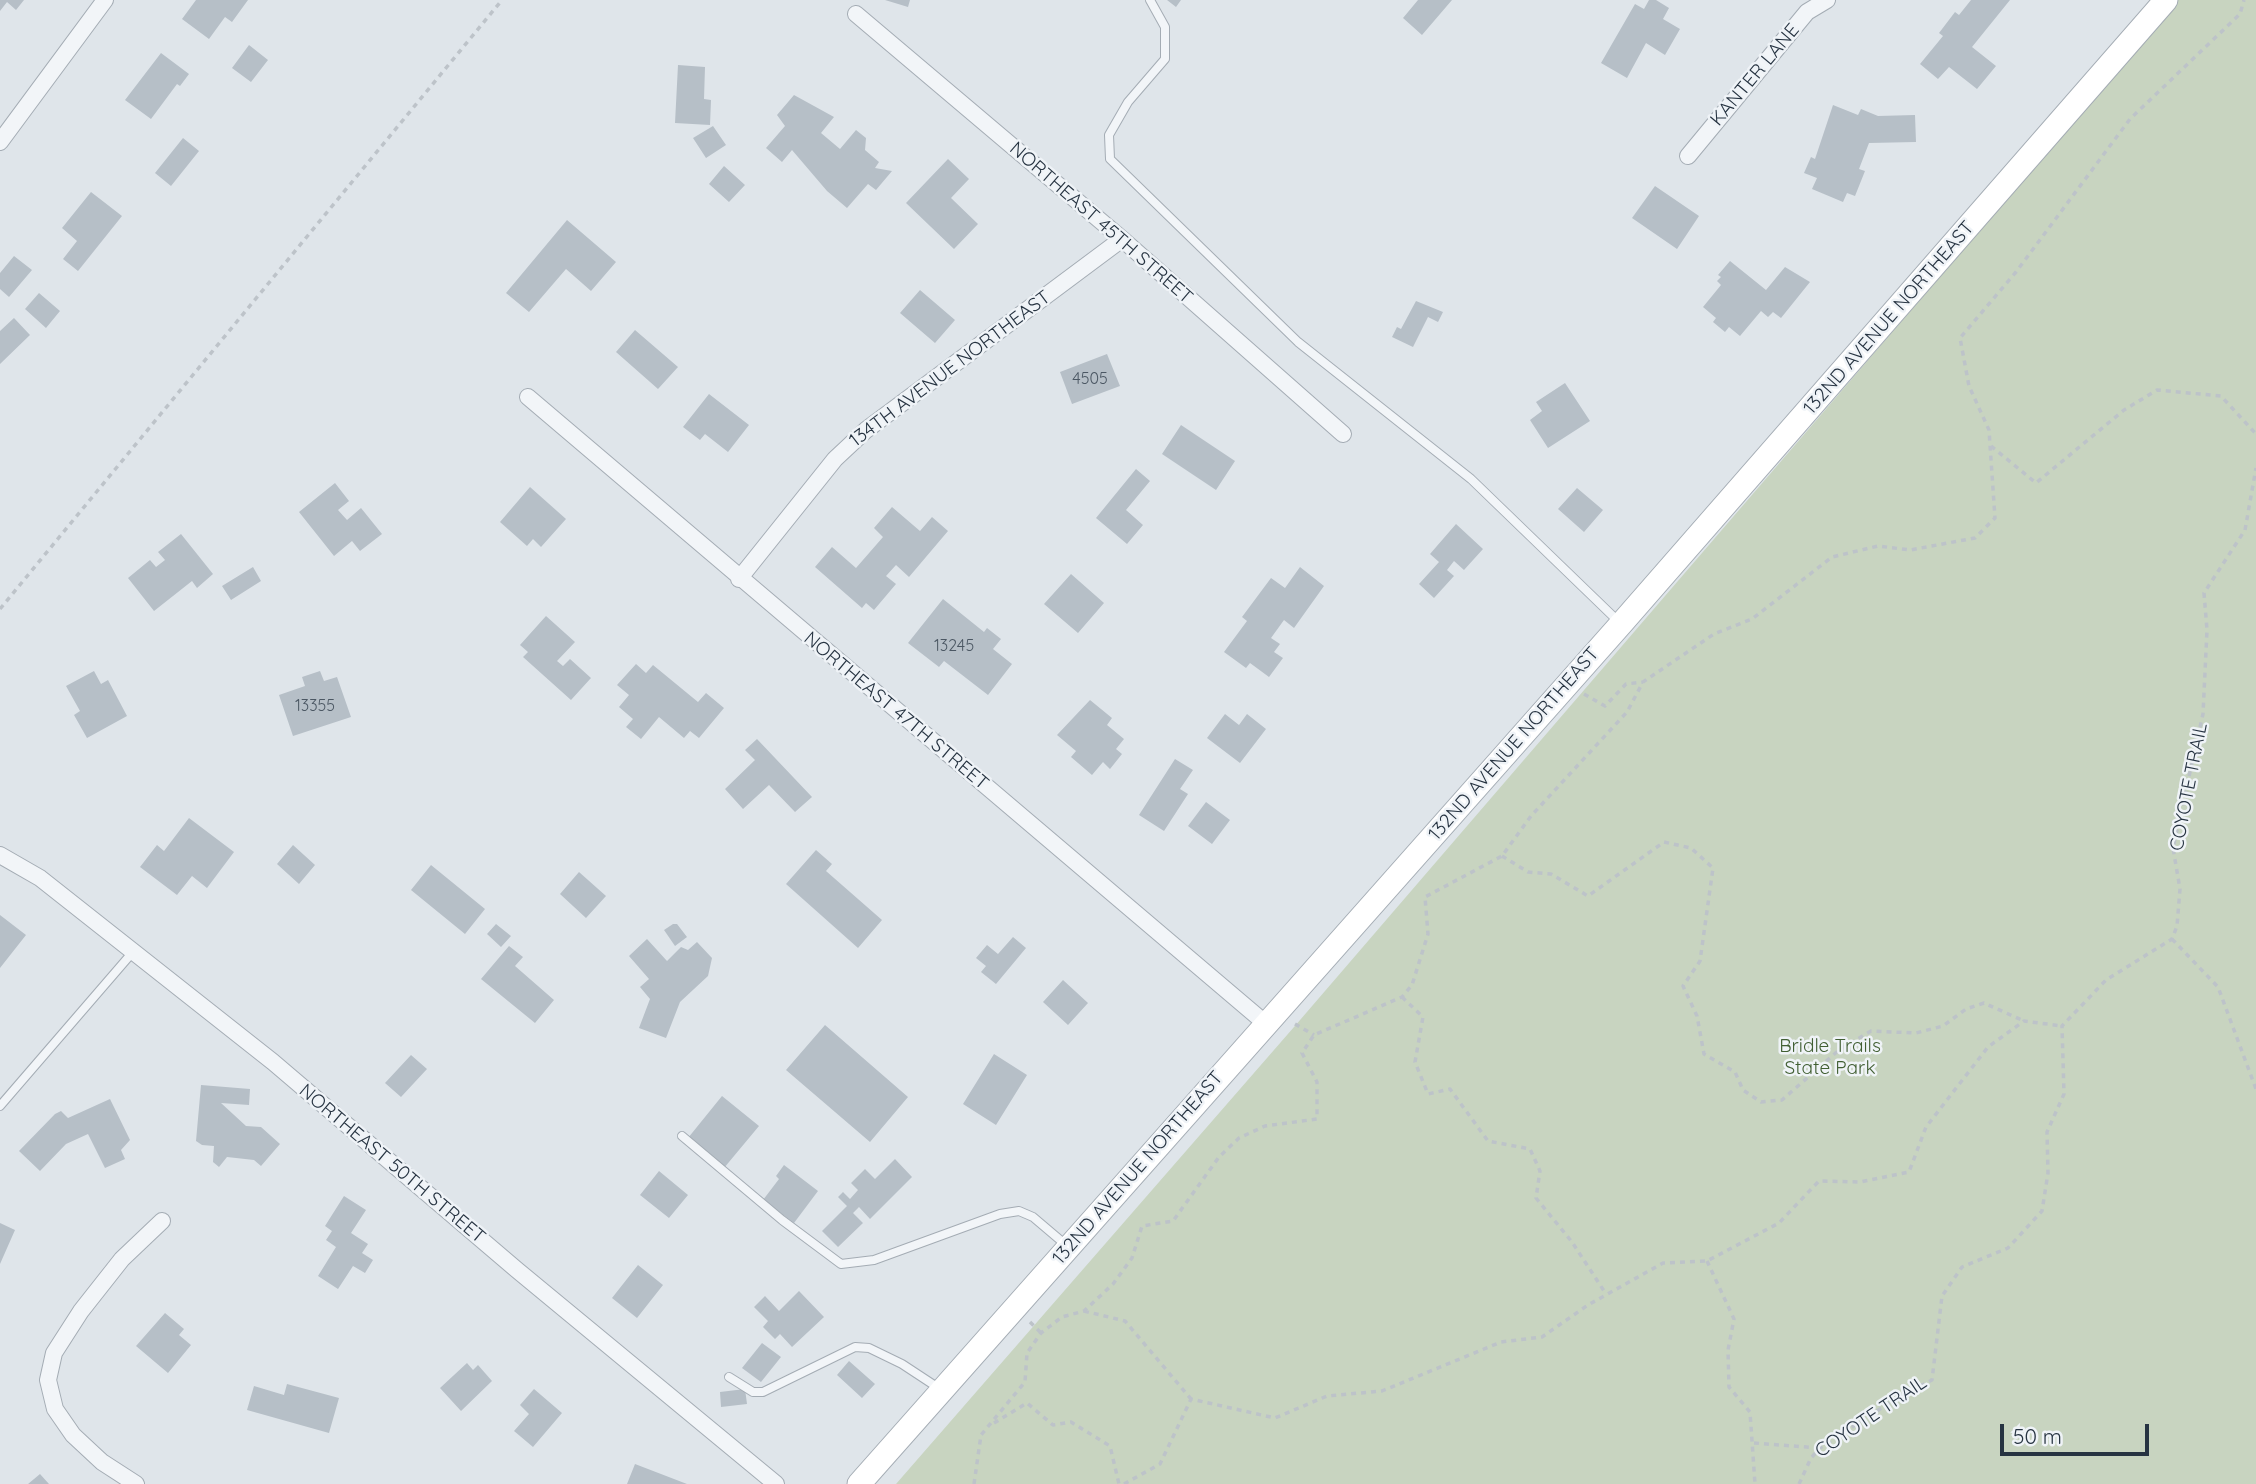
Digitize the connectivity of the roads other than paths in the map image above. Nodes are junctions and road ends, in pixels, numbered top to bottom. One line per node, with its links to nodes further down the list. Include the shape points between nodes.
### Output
1 (105, 0): 6 (street)
2 (1150, 0): 12 (lane, via 1165,27 1165,59 1128,102 1109,135 1110,159 1298,342 1471,479)
3 (1827, 0): 7 (street, KANTER LANE, via 1807,12)
4 (2166, 0): 12 (street, 132ND AVENUE NORTHEAST)
5 (856, 14): 8 (street, NORTHEAST 45TH STREET)
6 (0, 142)
7 (1688, 156)
8 (1122, 239): 10 (street, NORTHEAST 45TH STREET); 11 (street, 134TH AVENUE NORTHEAST, via 866,430 835,459)
9 (528, 397): 11 (street, NORTHEAST 47TH STREET)
10 (1343, 434)
11 (739, 579): 15 (street, NORTHEAST 47TH STREET)
12 (1621, 624): 15 (street, 132ND AVENUE NORTHEAST)
13 (0, 855): 14 (street, NORTHEAST 50TH STREET, via 40,878)
14 (132, 953): 16 (lane); 23 (street, NORTHEAST 50TH STREET, via 273,1062)
15 (1265, 1023): 19 (street, 132ND AVENUE NORTHEAST)
16 (0, 1106)
17 (682, 1136): 19 (lane, via 841,1264 874,1261 1019,1211)
18 (162, 1221): 22 (street, via 122,1259 81,1311 54,1353 48,1380 55,1409 73,1435 102,1462)
19 (1068, 1247): 21 (street, 132ND AVENUE NORTHEAST)
20 (729, 1377): 21 (lane, via 763,1392 855,1347 902,1364)
21 (942, 1391): 24 (street, 132ND AVENUE NORTHEAST)
22 (136, 1484)
23 (776, 1484)
24 (859, 1484)

